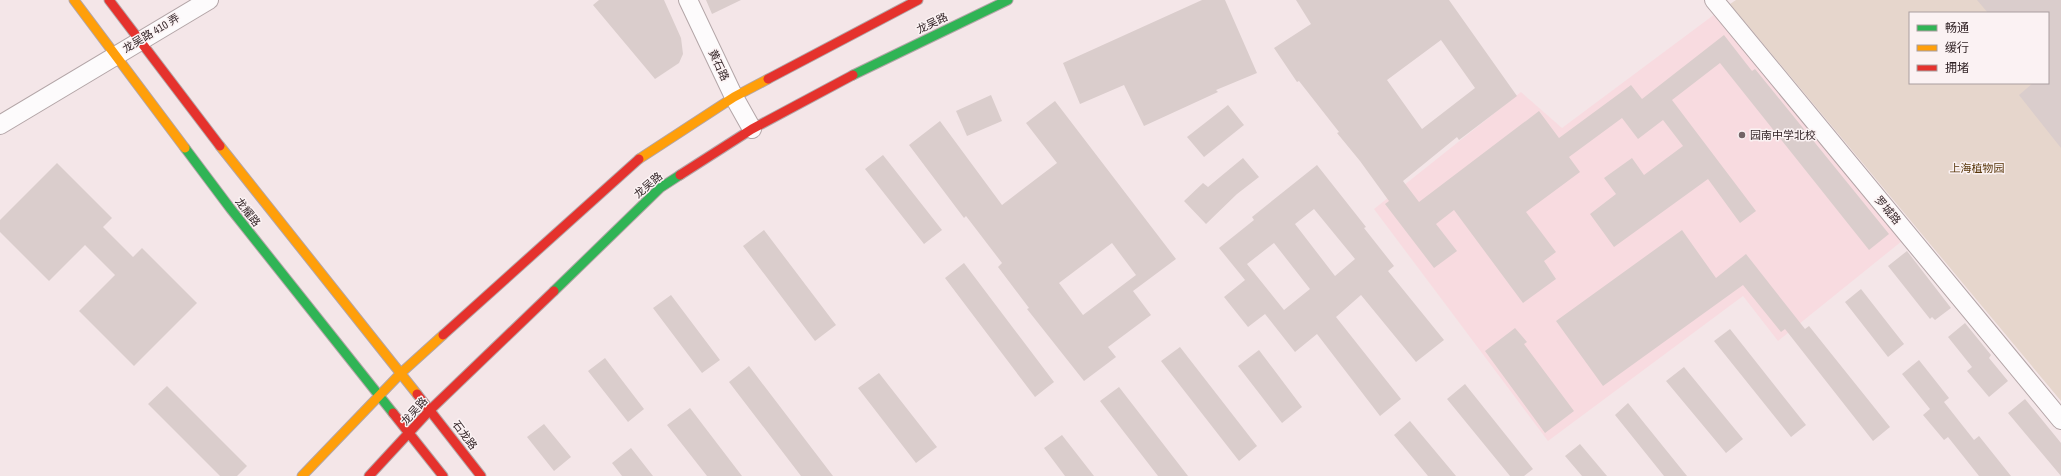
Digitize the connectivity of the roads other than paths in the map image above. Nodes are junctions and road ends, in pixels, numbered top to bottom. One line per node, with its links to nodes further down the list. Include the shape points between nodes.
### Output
1 (74, 0): 9 (main road, 龙耀路)
2 (109, 0): 8 (main road, 龙耀路)
3 (209, 0): 8 (street, 龙吴路 410 弄)
4 (688, 0): 10 (street, 黄石路)
5 (918, 0): 10 (main road)
6 (1008, 0): 12 (main road, 龙吴路, via 830,86)
7 (1714, 0): 16 (street, 罗城路)
8 (138, 41): 9 (street, 龙吴路 410 弄); 13 (main road, 龙耀路, via 255,193)
9 (115, 55): 11 (street, 龙吴路 410 弄); 14 (main road, 龙耀路, via 230,208)
10 (734, 97): 12 (street, 黄石路); 13 (main road, via 642,156)
11 (0, 124)
12 (752, 129): 15 (main road, 龙吴路, via 660,188)
13 (401, 373): 14 (main road); 15 (main road, 龙耀路)
14 (379, 395): 17 (main road, 龙耀路); 18 (main road)
15 (430, 410): 17 (main road, 龙吴路); 21 (main road, 石龙路)
16 (2061, 420)
17 (410, 433): 19 (main road, 龙吴路); 20 (main road)
18 (302, 476)
19 (369, 476)
20 (443, 476)
21 (481, 476)

